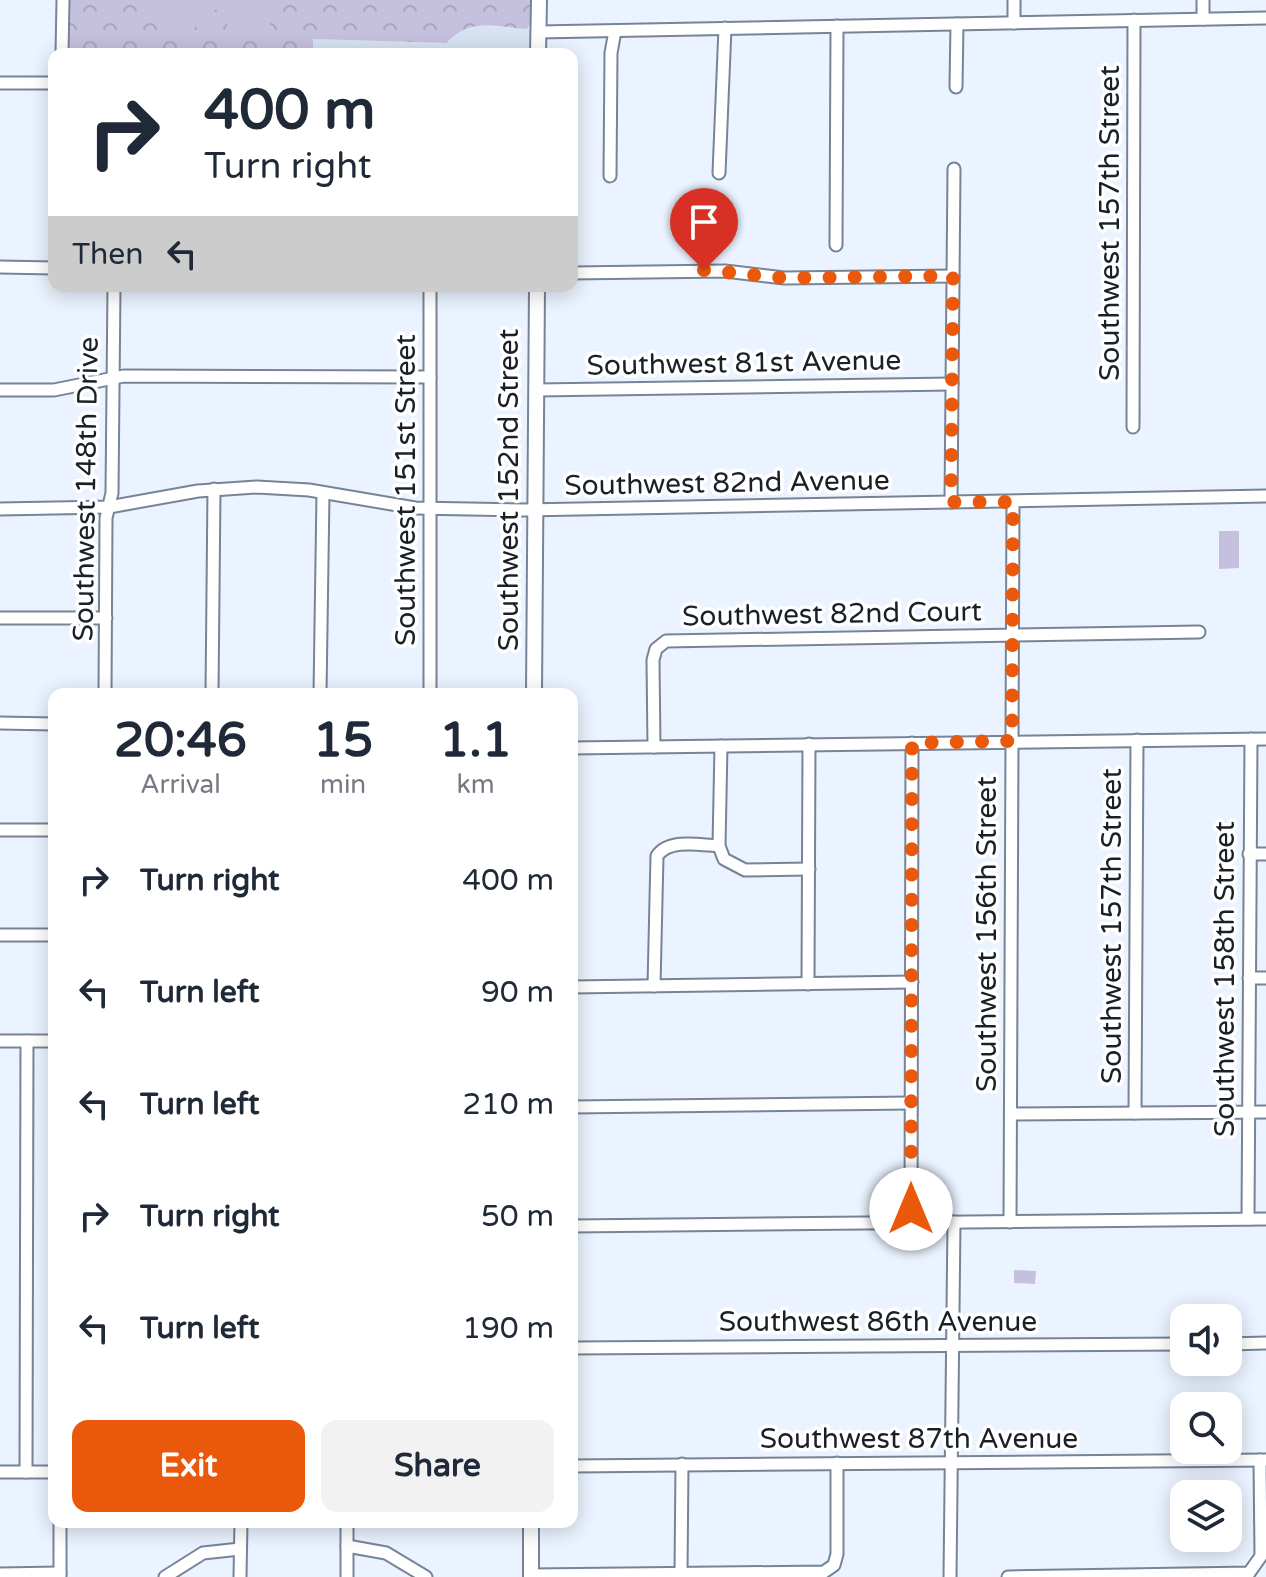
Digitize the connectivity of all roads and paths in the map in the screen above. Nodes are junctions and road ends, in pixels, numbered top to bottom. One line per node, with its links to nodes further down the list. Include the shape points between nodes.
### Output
1 (63, 0): 14 (street)
2 (539, 0): 13 (main road)
3 (1014, 0): 8 (street)
4 (1203, 0): 6 (street)
5 (1266, 18): 6 (street)
6 (1203, 19): 7 (street)
7 (1134, 20): 8 (street); 35 (street, Southwest 157th Street)
8 (1014, 23): 9 (street)
9 (957, 24): 10 (street); 18 (street)
10 (837, 26): 11 (street); 22 (street)
11 (720, 28): 12 (street); 20 (street)
12 (610, 31): 13 (street); 21 (street)
13 (538, 32): 15 (main road)
14 (62, 48)
15 (538, 48)
16 (0, 83): 17 (street)
17 (48, 83)
18 (956, 87)
19 (954, 169): 26 (street)
20 (719, 173)
21 (610, 176)
22 (836, 245)
23 (0, 267): 24 (street)
24 (48, 268)
25 (578, 273): 26 (street)
26 (953, 276): 32 (street)
27 (114, 292): 31 (street, Southwest 148th Drive)
28 (430, 292): 30 (street, Southwest 151st Street)
29 (537, 292): 34 (main road, Southwest 152nd Street)
30 (430, 377): 31 (street); 43 (street, Southwest 151st Street)
31 (113, 378): 33 (street, via 54,390); 41 (street, Southwest 148th Drive)
32 (952, 384): 34 (street, Southwest 81st Avenue); 39 (street)
33 (0, 390)
34 (537, 390): 44 (main road, Southwest 152nd Street)
35 (1133, 427)
36 (214, 489): 37 (street, Southwest 82nd Avenue, via 271,487); 41 (street, Southwest 82nd Avenue); 50 (street)
37 (323, 493): 43 (street, Southwest 82nd Avenue); 51 (street)
38 (1266, 496): 40 (street, Southwest 82nd Avenue)
39 (951, 502): 40 (street, Southwest 82nd Avenue); 44 (street, Southwest 82nd Avenue)
40 (1013, 502): 48 (street, Southwest 156th Street)
41 (109, 507): 42 (street, Southwest 82nd Avenue); 46 (street, Southwest 148th Drive)
42 (0, 509)
43 (429, 509): 44 (street, Southwest 82nd Avenue); 52 (street, Southwest 151st Street)
44 (536, 510): 53 (main road, Southwest 152nd Street)
45 (0, 618): 46 (street)
46 (106, 618): 49 (street, Southwest 148th Drive)
47 (1199, 632): 48 (street, Southwest 82nd Court)
48 (1013, 635): 59 (street, Southwest 156th Street); 63 (street, Southwest 82nd Court, via 677,640 659,645 653,660)
49 (105, 688)
50 (212, 688)
51 (320, 688)
52 (430, 688)
53 (534, 688)
54 (0, 723): 55 (street)
55 (48, 724)
56 (1251, 739): 57 (street); 58 (street); 68 (street, Southwest 158th Street)
57 (1266, 739)
58 (1137, 740): 59 (street); 86 (street, Southwest 157th Street)
59 (1012, 741): 60 (street); 87 (street, Southwest 156th Street)
60 (912, 743): 61 (street); 75 (street)
61 (809, 744): 62 (street); 70 (street)
62 (721, 746): 63 (street); 67 (street)
63 (654, 747): 64 (street)
64 (578, 748)
65 (0, 830): 66 (street)
66 (48, 830)
67 (719, 846): 70 (street, via 727,862 740,869); 77 (street, via 675,845 660,851 655,866)
68 (1249, 854): 69 (street); 73 (street, Southwest 158th Street)
69 (1266, 854)
70 (809, 869): 76 (street)
71 (0, 935): 72 (street)
72 (48, 935)
73 (1249, 978): 74 (street); 84 (street, Southwest 158th Street)
74 (1266, 978)
75 (912, 982): 76 (street); 82 (street)
76 (808, 984): 77 (street)
77 (654, 986): 78 (street)
78 (578, 987)
79 (0, 1041): 80 (street)
80 (27, 1041): 81 (street); 105 (street)
81 (48, 1041)
82 (911, 1103): 83 (street); 92 (street)
83 (578, 1107)
84 (1248, 1112): 85 (street); 86 (street); 88 (street, Southwest 158th Street)
85 (1266, 1112)
86 (1135, 1113): 87 (street)
87 (1011, 1114): 91 (street, Southwest 156th Street)
88 (1248, 1219): 89 (street); 91 (street)
89 (1266, 1219)
90 (954, 1222): 91 (street); 92 (street); 97 (street)
91 (1010, 1222)
92 (911, 1223): 93 (street)
93 (578, 1226)
94 (1266, 1343): 96 (street)
95 (1170, 1344): 97 (street, Southwest 86th Avenue)
96 (1242, 1344)
97 (952, 1346): 98 (street, Southwest 86th Avenue); 100 (street)
98 (578, 1348)
99 (1263, 1460): 100 (street, Southwest 87th Avenue); 122 (street, via 1262,1546 1256,1568 1237,1575)
100 (951, 1462): 101 (street, Southwest 87th Avenue); 121 (street)
101 (837, 1463): 102 (street, Southwest 87th Avenue); 114 (street, via 837,1548 831,1569)
102 (682, 1464): 103 (street, Southwest 87th Avenue); 114 (street)
103 (578, 1466)
104 (0, 1472): 105 (street)
105 (26, 1472): 106 (street)
106 (48, 1472)
107 (60, 1528): 115 (street)
108 (241, 1528): 112 (street)
109 (347, 1528): 111 (street)
110 (531, 1528): 116 (main road)
111 (347, 1546): 119 (street); 120 (street, via 386,1553)
112 (240, 1549): 117 (street, via 203,1553); 118 (street)
113 (0, 1574): 115 (street)
114 (681, 1574): 116 (street)
115 (60, 1575)
116 (531, 1576)
117 (165, 1577)
118 (240, 1577)
119 (347, 1577)
120 (426, 1577)
121 (950, 1577)
122 (1008, 1577)

